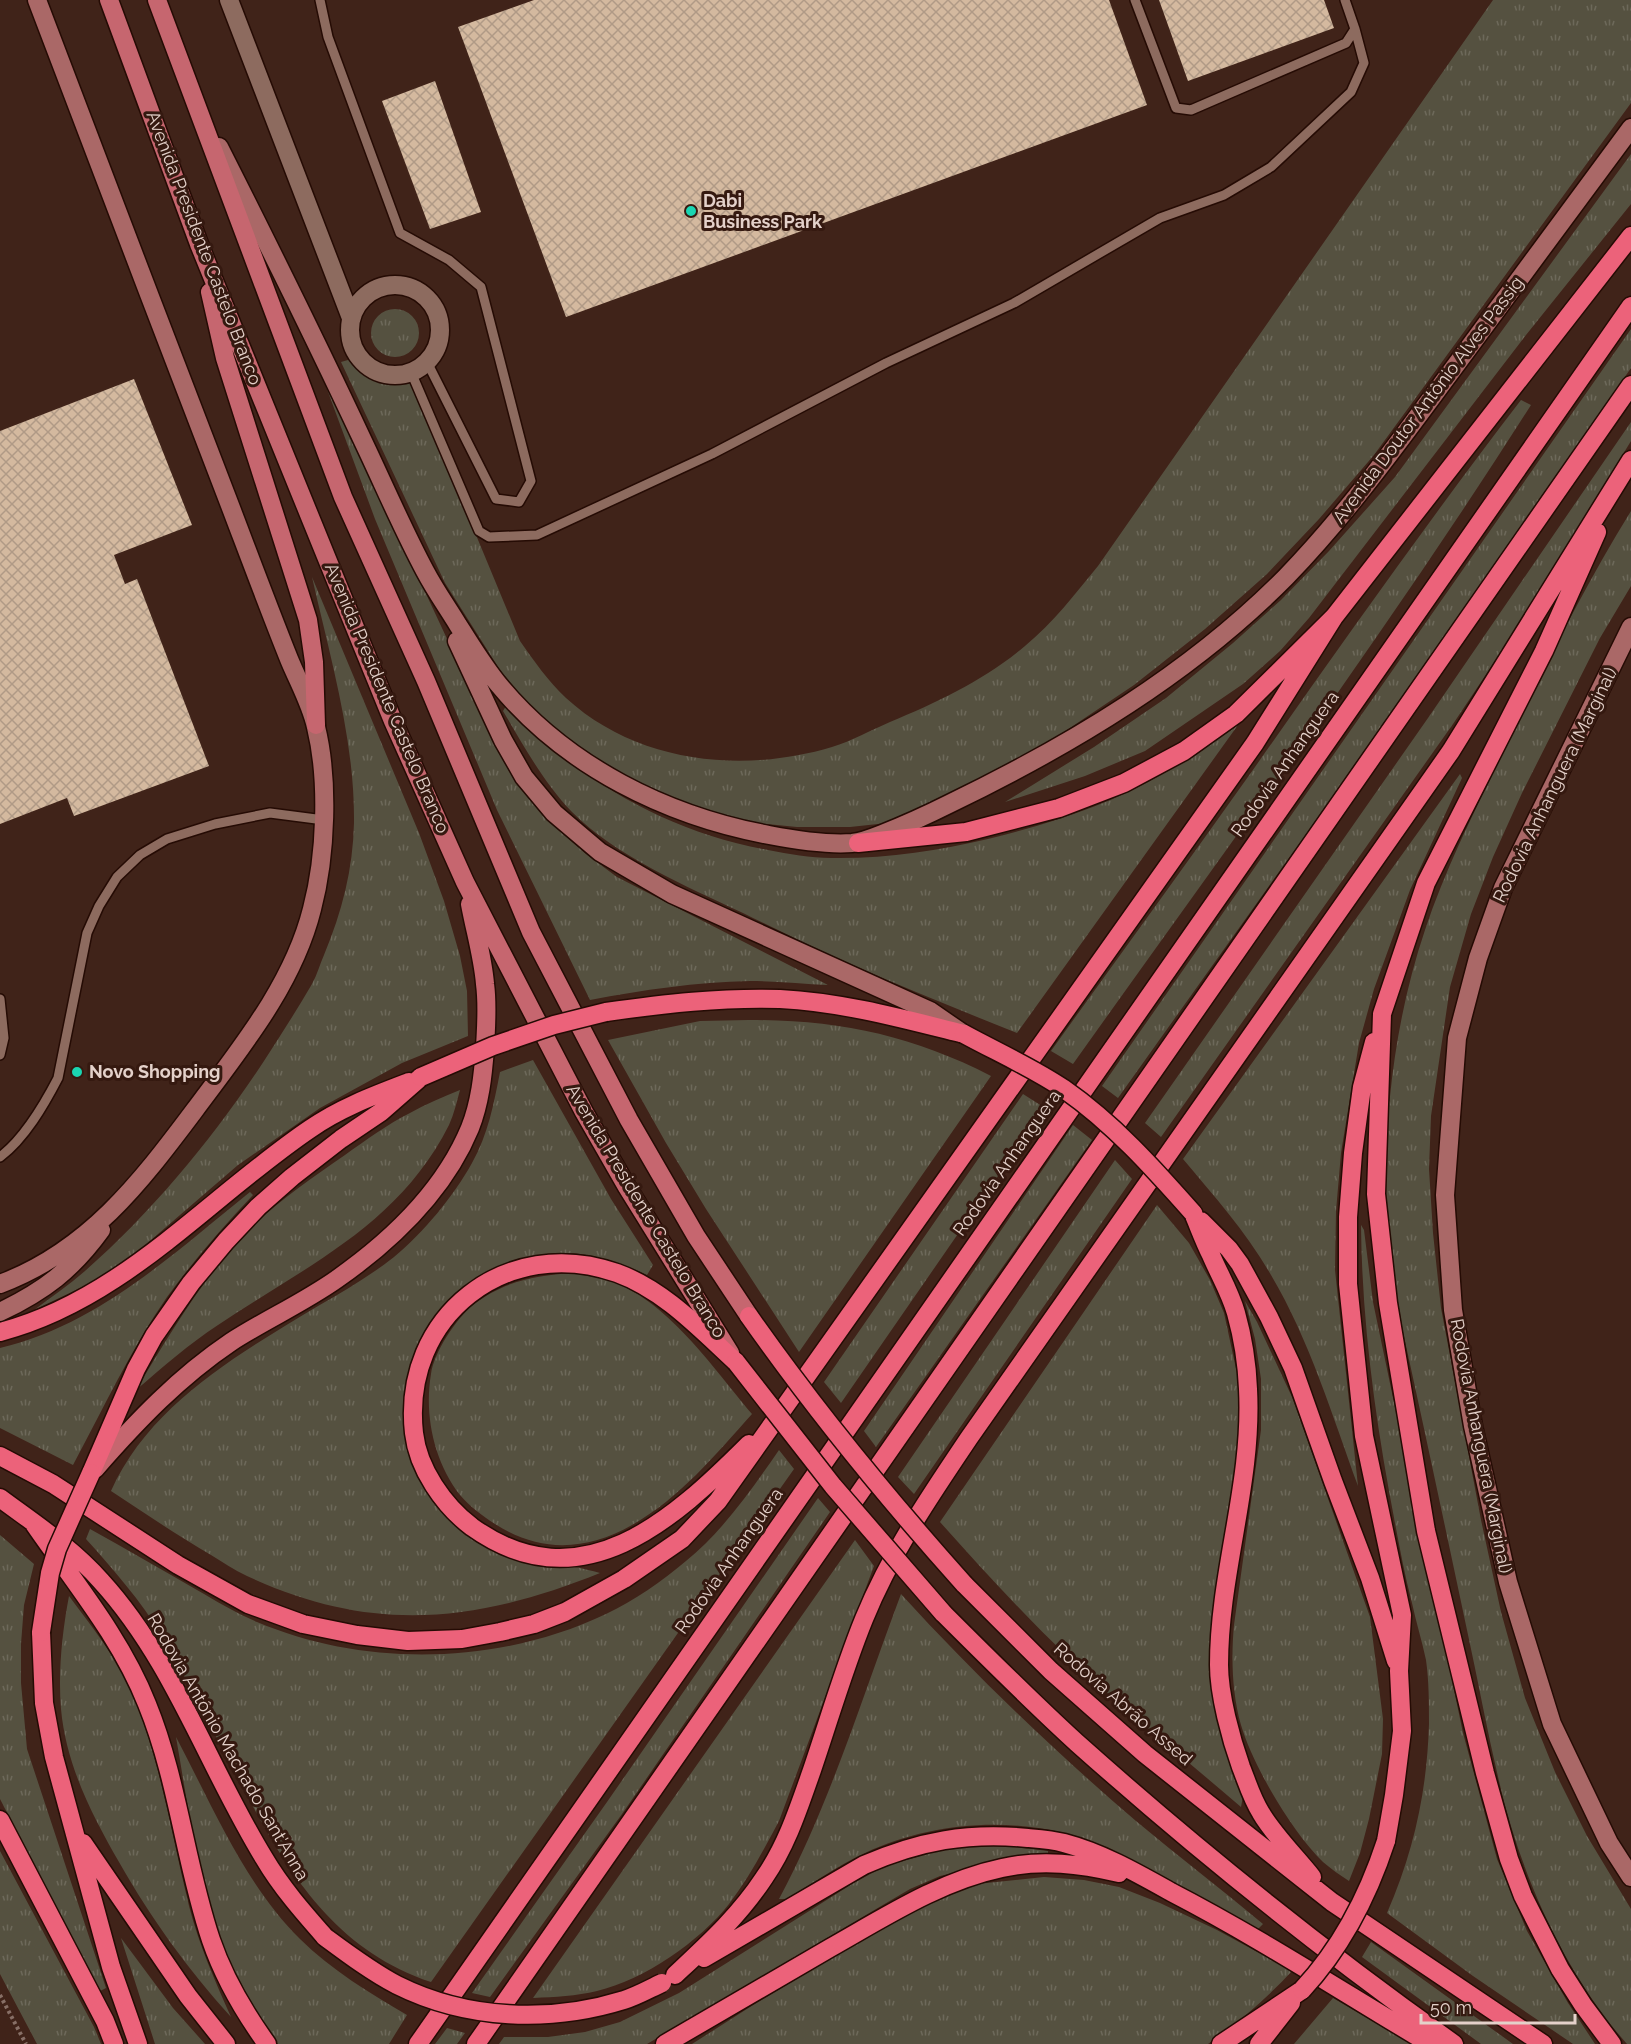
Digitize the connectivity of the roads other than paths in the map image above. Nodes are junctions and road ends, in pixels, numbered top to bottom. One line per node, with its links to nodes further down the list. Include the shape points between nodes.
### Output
1 (37, 0): 22 (main road)
2 (109, 0): 12 (main road, Avenida Presidente Castelo Branco)
3 (157, 0): 9 (main road, Avenida Presidente Castelo Branco)
4 (229, 0): 14 (street)
5 (320, 0): 15 (lane, via 328,37 400,233 449,260 481,287 531,482 519,502 496,499)
6 (1135, 0): 8 (lane, via 1176,108 1191,110 1346,43)
7 (1344, 0): 8 (lane)
8 (1355, 29): 16 (lane, via 1364,63 1351,92 1271,166 1224,195 1160,218 1014,303 886,363 712,454 537,535 489,537 479,531)
9 (196, 103): 19 (main road, Avenida Presidente Castelo Branco, via 286,277); 36 (main road, Avenida Presidente Castelo Branco, via 343,497 426,681 531,932 629,1120 696,1236)
10 (1631, 128): 24 (main road, Avenida Doutor Antônio Alves Passig, via 1381,467 1286,577 1243,617 1129,705 1059,747 927,815)
11 (1631, 236): 20 (highway)
12 (199, 244): 22 (main road, via 225,358 308,620); 25 (main road, Avenida Presidente Castelo Branco, via 393,721)
13 (1631, 306): 56 (highway, Rodovia Anhanguera)
14 (351, 318): 15 (street, via 367,293 381,286 410,287 433,306 439,320 435,349); 16 (street, via 353,347 372,369 386,374)
15 (427, 362): 16 (street)
16 (411, 372)
17 (1631, 385): 57 (highway)
18 (1629, 462): 27 (highway, via 1544,651 1426,883); 50 (highway, via 1450,752 918,1513 864,1619 782,1848 732,1921)
19 (426, 573): 24 (main road, Avenida Presidente Castelo Branco, via 499,686 549,735 620,783 678,811 717,824 780,837); 28 (main road, via 513,759 538,795 574,830 600,852 672,894 930,1011)
20 (1334, 617): 24 (highway, via 1236,714 1184,751 1124,783 1059,808 966,832); 39 (highway, Rodovia Anhanguera, via 1255,743)
21 (1631, 627): 47 (main road, Rodovia Anhanguera (Marginal), via 1503,888 1478,958 1457,1038 1445,1195 1453,1310 1473,1426 1508,1582 1552,1724 1609,1843)
22 (316, 725): 23 (main road, via 324,776)
23 (324, 820): 31 (lane, via 270,813 215,824 166,839 140,855 117,877 87,933 58,1077 23,1134); 32 (main road, via 313,908 289,971 235,1055)
24 (858, 843)
25 (465, 882): 38 (main road, Avenida Presidente Castelo Branco, via 584,1112); 41 (main road, via 485,984 487,1017 483,1077 457,1156 394,1233 336,1280 193,1370 128,1431)
26 (0, 999): 29 (lane, via 4,1038)
27 (1382, 1014): 44 (highway, via 1362,1087 1353,1153 1348,1284 1364,1436 1402,1615); 64 (highway, via 1376,1194 1388,1303 1426,1531 1509,1859 1560,1969)
28 (964, 1035): 30 (highway, bridge, via 864,1011 780,999 651,1005 554,1025); 33 (highway, bridge, via 1039,1074 1089,1108 1147,1161)
29 (0, 1055)
30 (421, 1077): 37 (highway, via 360,1101 313,1127 147,1258 99,1290); 41 (highway, via 267,1199 205,1266 154,1336)
31 (0, 1157)
32 (125, 1197): 34 (main road, via 74,1245 33,1270); 35 (main road, via 84,1254 40,1291)
33 (1193, 1213): 44 (highway, via 1240,1264 1293,1368 1370,1578); 49 (highway, via 1236,1312 1248,1387 1247,1456 1221,1630 1219,1668 1226,1709 1234,1748 1261,1814)
34 (0, 1284)
35 (0, 1312)
36 (749, 1316): 49 (highway, Rodovia Abrão Assed, bridge, via 855,1459 963,1584 1051,1671 1144,1754)
37 (0, 1332)
38 (736, 1362): 39 (highway, via 671,1304 634,1280 583,1264 530,1265 477,1288 439,1328 417,1380 414,1435 443,1499 482,1534 520,1552 584,1556 621,1545 680,1509); 62 (highway, bridge, via 833,1486 943,1613 1051,1719 1191,1843)
39 (790, 1402): 40 (highway, via 718,1501 682,1539 566,1612 534,1624 462,1639 408,1641 357,1635 303,1624 248,1604 53,1484)
40 (0, 1456)
41 (91, 1473): 46 (highway, bridge, via 57,1549 41,1632 44,1703)
42 (0, 1498): 43 (highway, Rodovia Antônio Machado Sant'Anna)
43 (34, 1524): 50 (highway, Rodovia Antônio Machado Sant'Anna, bridge, via 71,1550 102,1581 142,1634 265,1860 291,1899 326,1937 360,1962 398,1985 439,2001 503,2015 590,2009 627,2000); 55 (highway, via 108,1628 147,1704 212,1942 249,2019)
44 (1399, 1671): 51 (highway, bridge, via 1402,1731 1386,1841 1352,1922)
45 (0, 1820): 52 (highway)
46 (75, 1832): 53 (highway, via 111,1967); 54 (highway, via 188,1996)
47 (1631, 1877)
48 (1153, 1882): 50 (highway, via 1116,1862 1063,1843 1004,1836 943,1840 864,1864); 58 (highway, via 1071,1863 1004,1867 967,1877 911,1903); 61 (highway)
49 (1332, 1902): 63 (highway, Rodovia Abrão Assed)
50 (668, 1979)
51 (1302, 1990): 59 (highway); 60 (highway)
52 (114, 2044)
53 (138, 2044)
54 (226, 2044)
55 (267, 2044)
56 (418, 2044)
57 (476, 2044)
58 (665, 2044)
59 (1221, 2044)
60 (1259, 2044)
61 (1430, 2044)
62 (1454, 2044)
63 (1542, 2044)
64 (1612, 2044)

